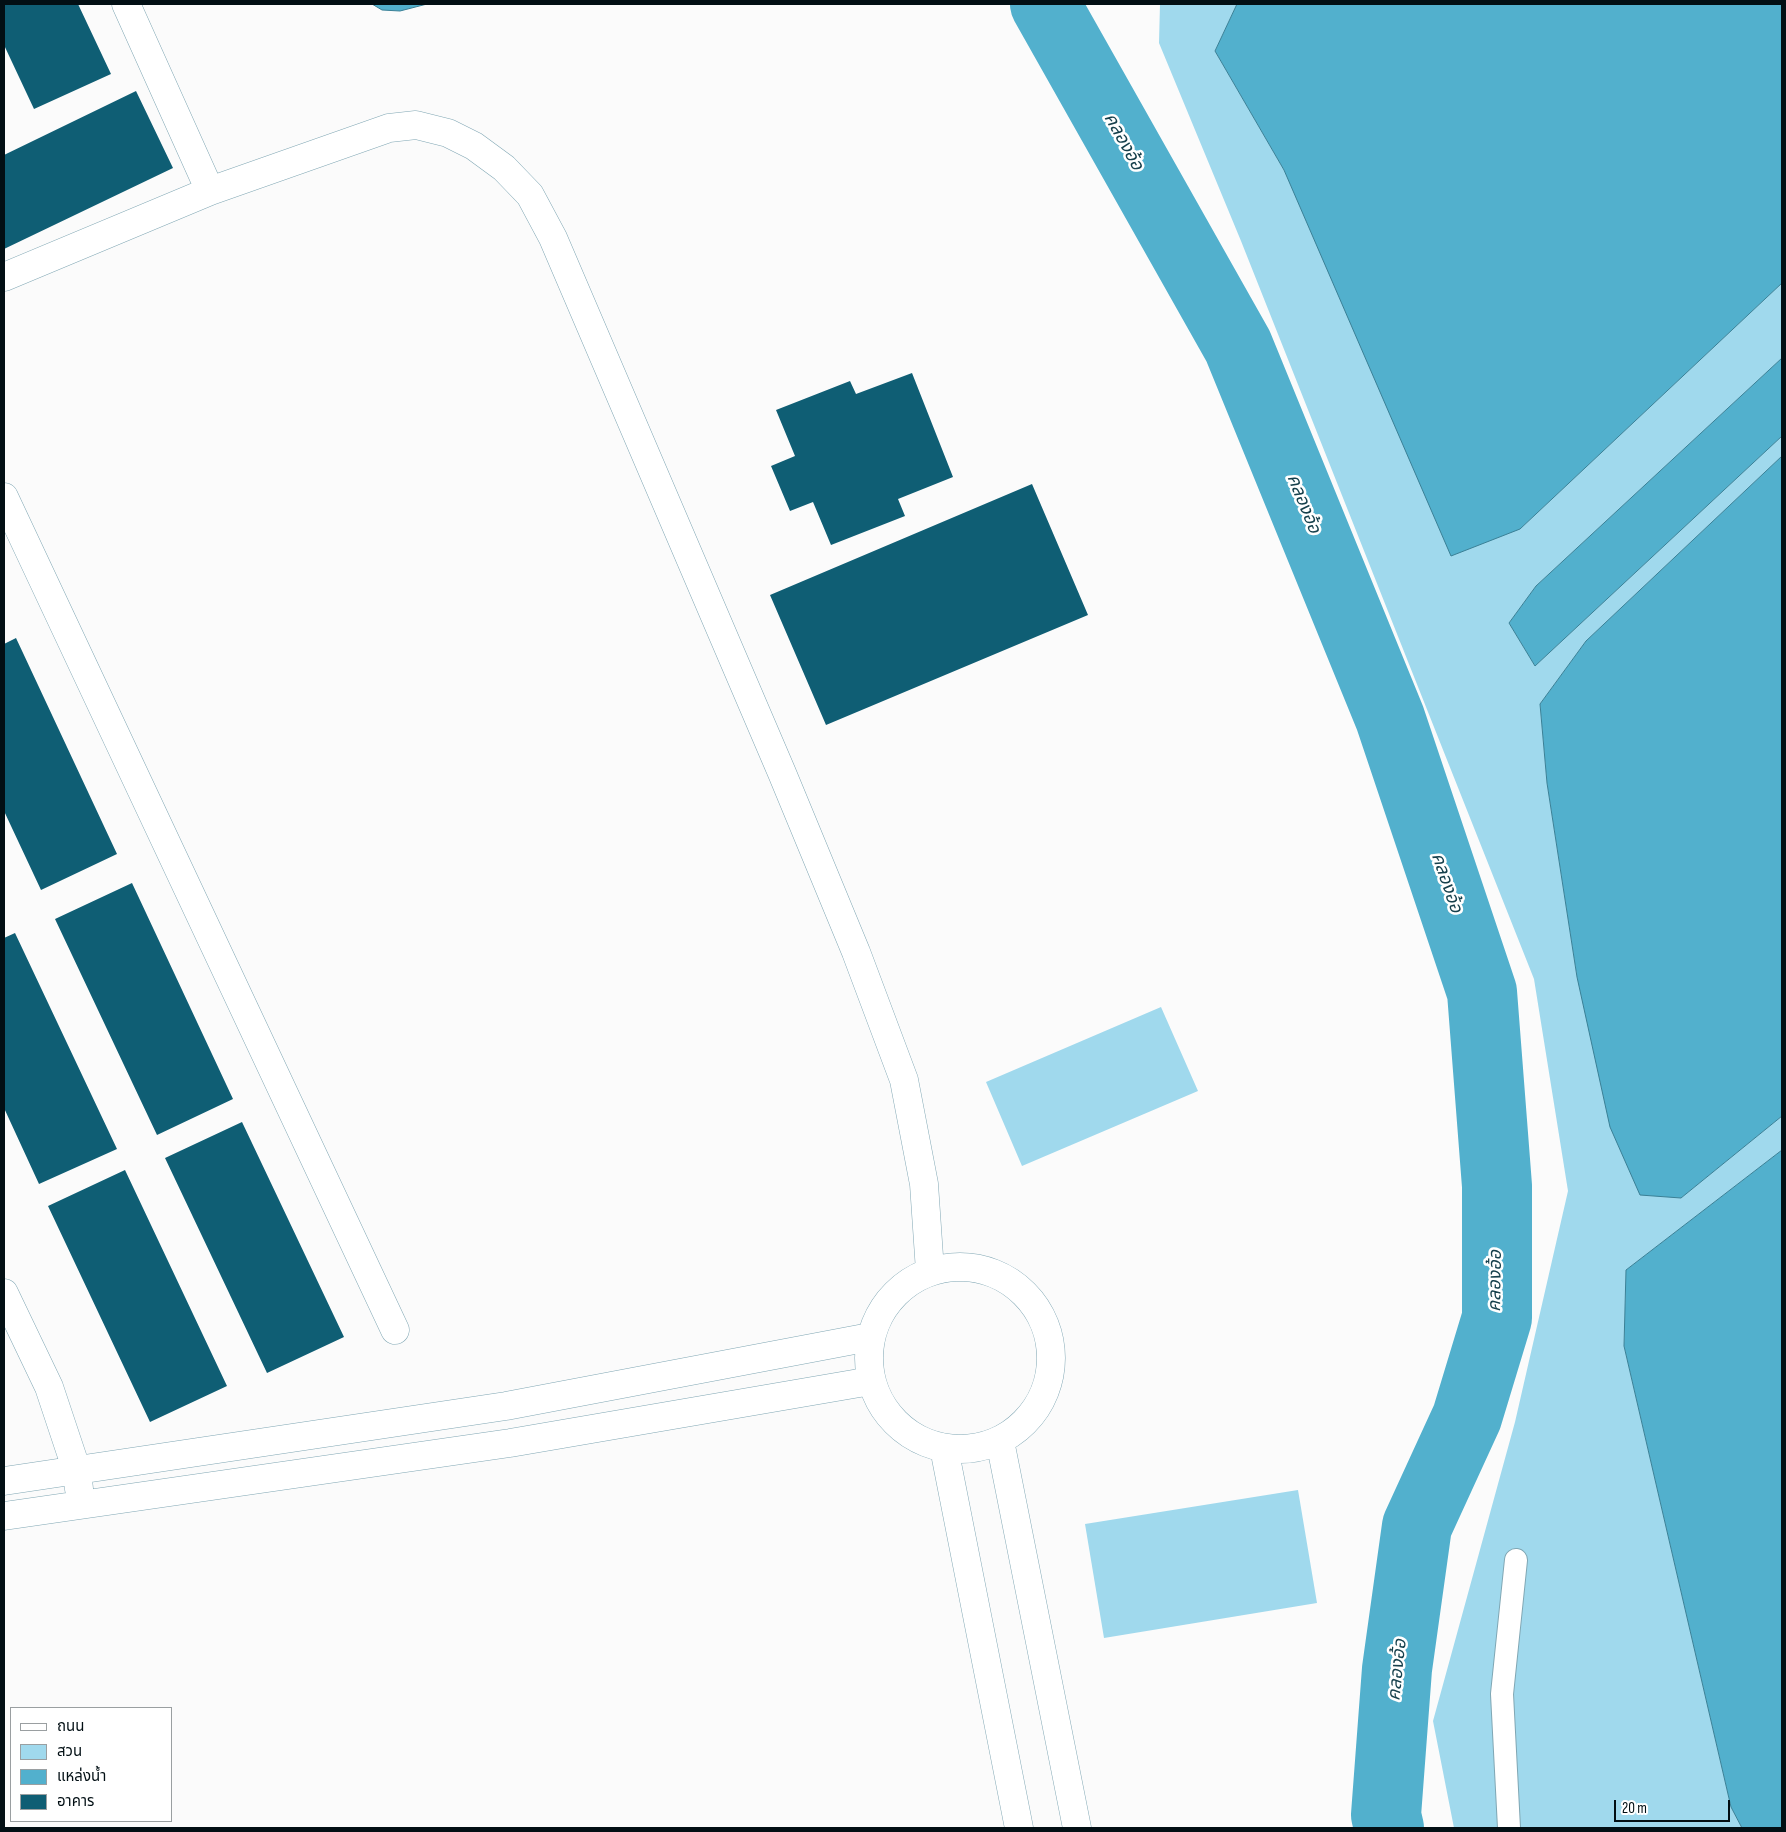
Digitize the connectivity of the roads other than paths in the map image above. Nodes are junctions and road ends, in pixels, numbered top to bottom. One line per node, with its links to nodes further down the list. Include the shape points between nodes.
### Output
1 (126, 4): 2 (street)
2 (210, 191): 3 (street); 5 (street, via 389,128 416,125 448,133 474,146 504,168 530,195 553,238 782,773 856,952 904,1080 924,1184)
3 (4, 277)
4 (4, 497): 7 (street)
5 (930, 1271): 8 (street, via 904,1285 883,1308); 11 (street, via 965,1267 998,1274 1026,1295 1045,1323 1052,1357 1046,1391 1028,1420)
6 (4, 1292): 14 (street, via 49,1387)
7 (395, 1330)
8 (870, 1337): 9 (street, via 868,1366); 10 (street)
9 (871, 1381): 12 (street); 13 (street, via 882,1404 898,1425 919,1440)
10 (506, 1406): 12 (street); 14 (street)
11 (1000, 1440): 13 (street, via 973,1448); 20 (street)
12 (510, 1443): 16 (street)
13 (944, 1448): 19 (street)
14 (77, 1471): 15 (street); 16 (street)
15 (4, 1481)
16 (81, 1506): 17 (street)
17 (4, 1516)
18 (1516, 1560): 21 (lane, via 1502,1694)
19 (1019, 1828)
20 (1077, 1828)
21 (1509, 1828)

